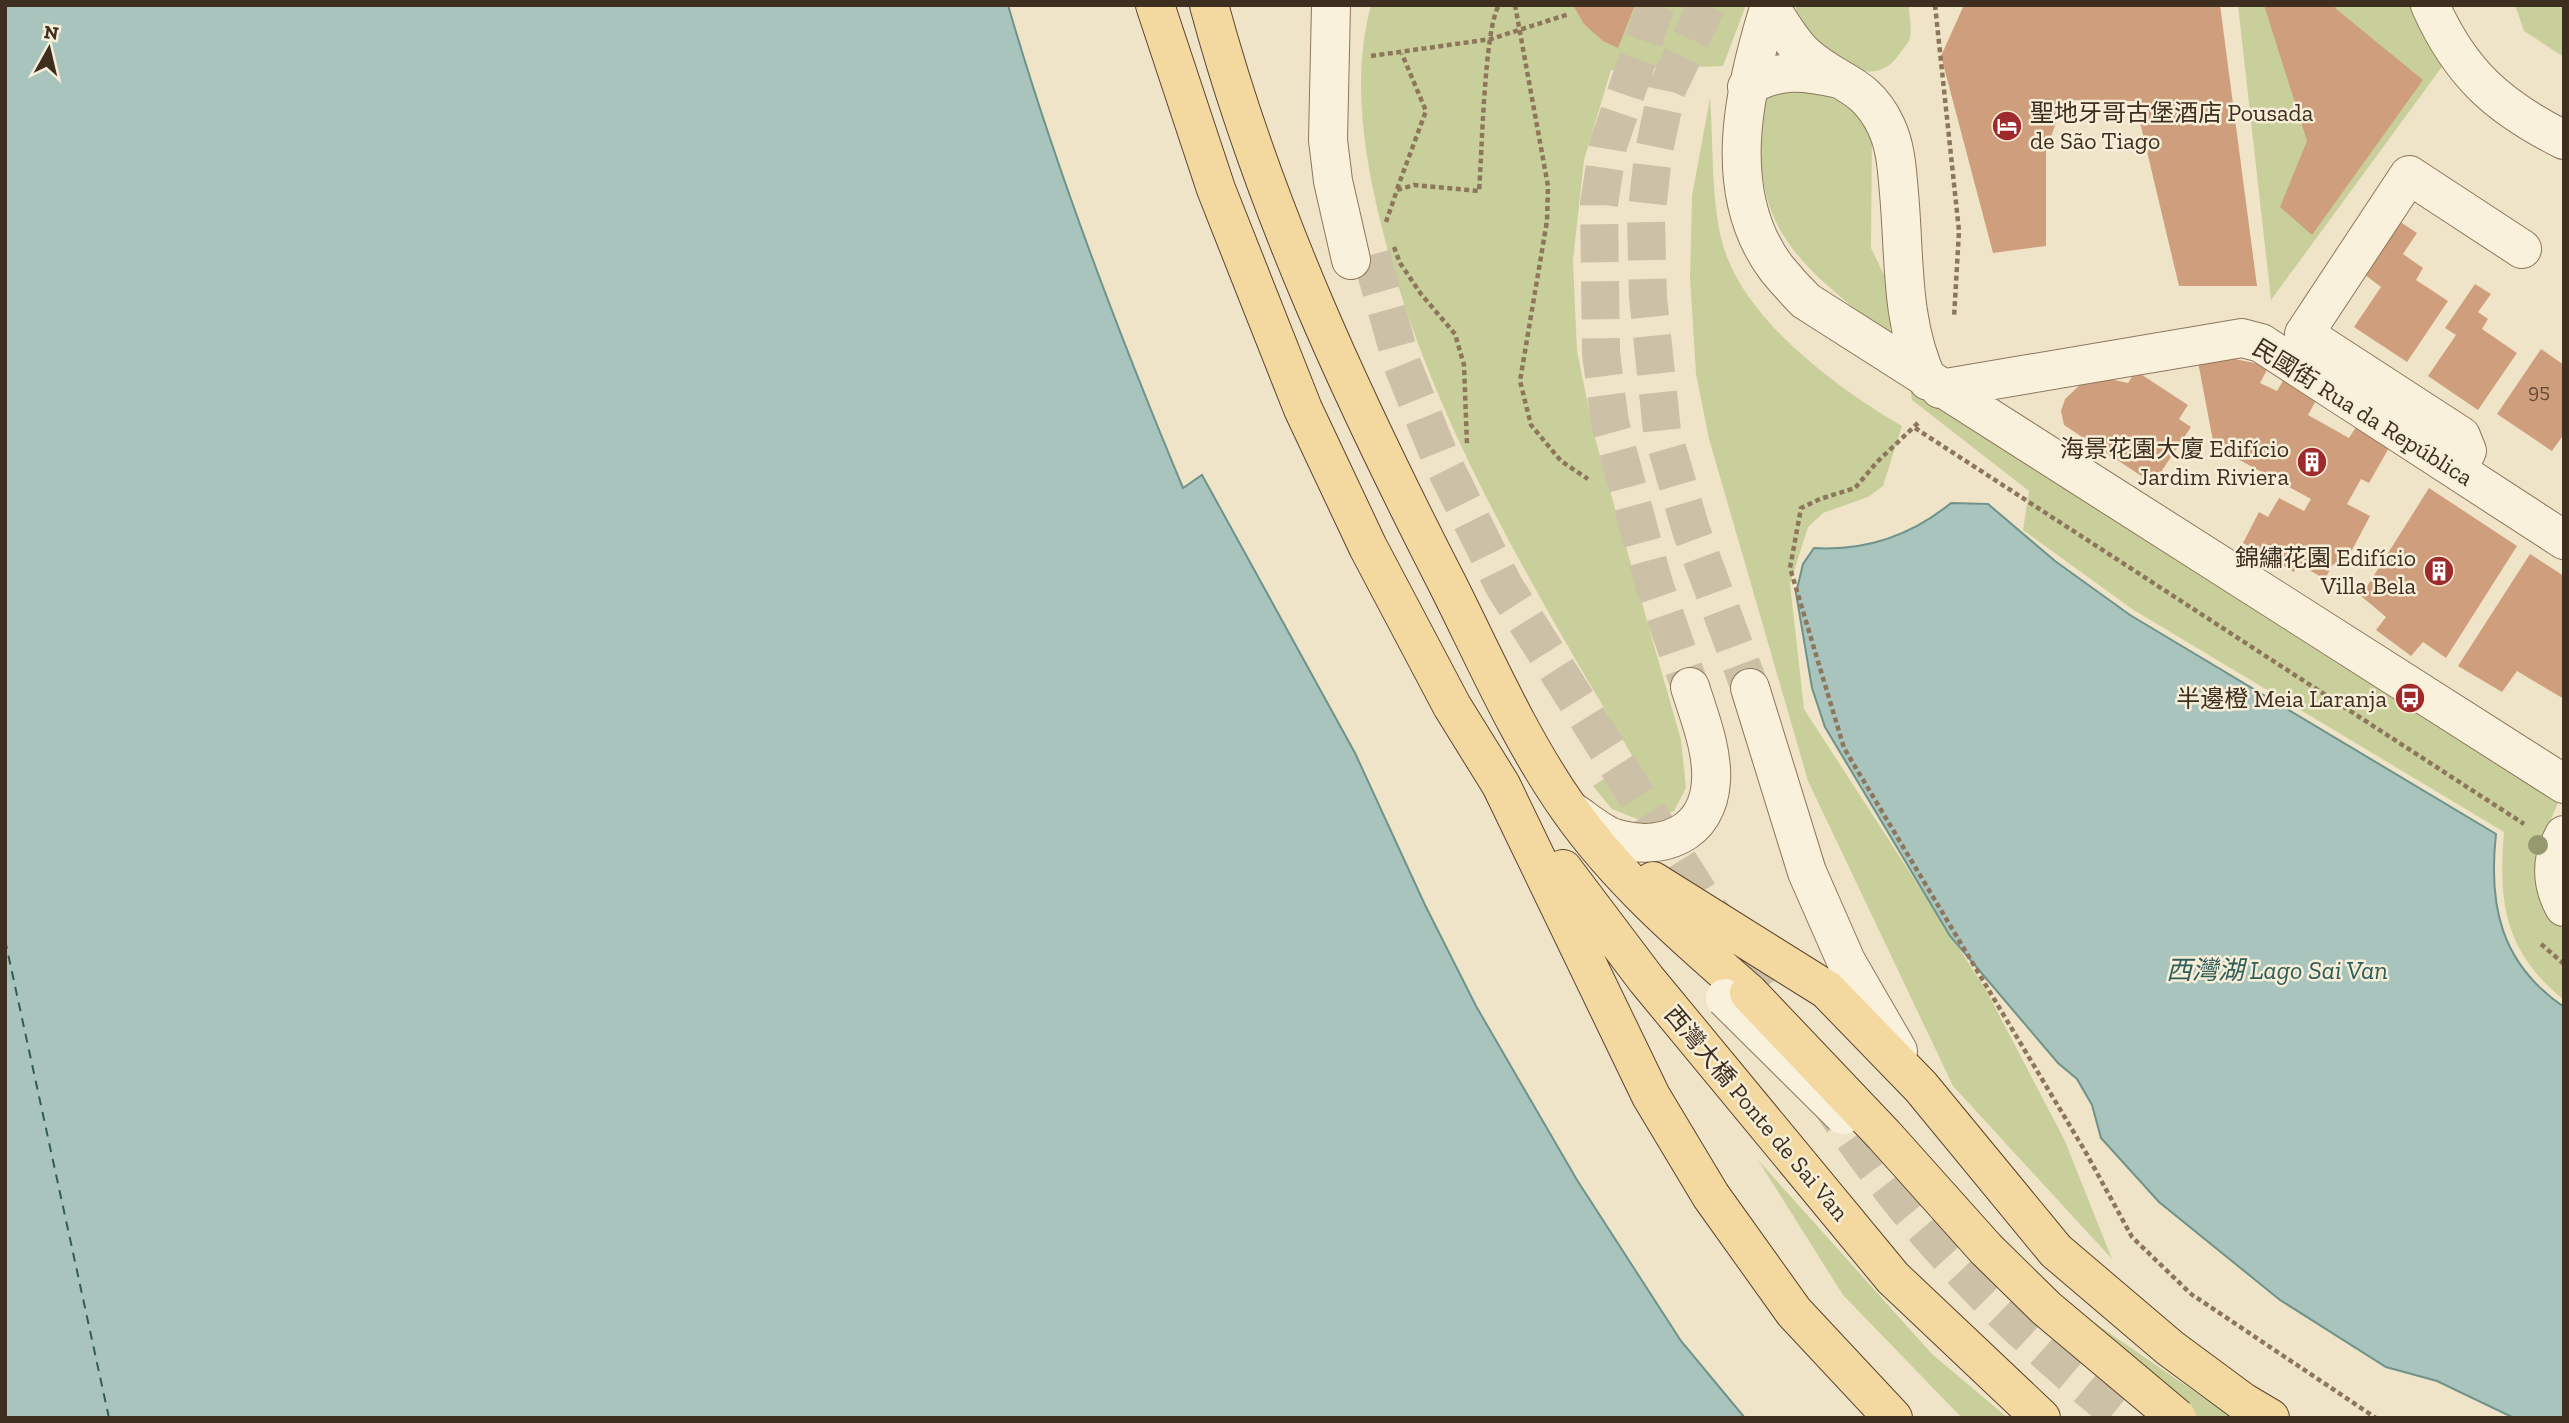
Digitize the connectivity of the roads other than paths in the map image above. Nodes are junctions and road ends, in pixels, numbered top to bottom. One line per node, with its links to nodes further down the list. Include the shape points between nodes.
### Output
1 (1155, 5): 19 (main road, via 1216,189 1303,409 1368,547 1452,706)
2 (1209, 5): 8 (main road)
3 (1228, 5): 8 (street)
4 (1331, 5): 5 (street, via 1328,140 1333,181 1374,244 1355,167 1351,120)
5 (1356, 5)
6 (2430, 5): 11 (street, via 2466,68 2493,96 2524,120)
7 (1770, 6): 9 (street, via 1803,53); 10 (street)
8 (1219, 45): 20 (main road, via 1258,166 1359,411 1498,684)
9 (1847, 81): 10 (street, via 1814,74 1768,74); 13 (street, via 1874,105 1894,148 1905,311 1917,358)
10 (1747, 87): 13 (street, via 1741,131 1748,205 1776,268 1806,301)
11 (2564, 140)
12 (2522, 249): 14 (street, via 2409,176 2304,334 2460,436 2467,451)
13 (1934, 385): 14 (street, 民國街 Rua da República, via 2242,338 2261,343); 18 (street)
14 (2457, 470): 15 (street, 民國街 Rua da República)
15 (2564, 540)
16 (1690, 687): 20 (street, via 1712,779 1700,819 1682,836 1637,841 1612,837)
17 (1749, 688): 26 (street, via 1807,872 1828,922 1864,996)
18 (2564, 784)
19 (1501, 785): 23 (main road, 西灣大橋 Ponte de Sai Van); 27 (main road, via 1651,1096 1711,1196 1794,1312)
20 (1568, 809): 22 (main road)
21 (2564, 835): 24 (street, via 2553,869)
22 (1593, 841): 25 (main road); 26 (main road, via 1827,990)
23 (1592, 897): 28 (main road, 西灣大橋 Ponte de Sai Van, via 1893,1278); 29 (street, via 1905,1271)
24 (2564, 907)
25 (1737, 995): 30 (street, bridge, via 1991,1273 2108,1378); 31 (main road, bridge, via 1884,1135 1986,1250 2118,1372)
26 (1921, 1087): 32 (main road, via 2056,1251 2170,1348)
27 (1894, 1418)
28 (2041, 1418)
29 (2060, 1418)
30 (2162, 1418)
31 (2176, 1418)
32 (2270, 1418)

